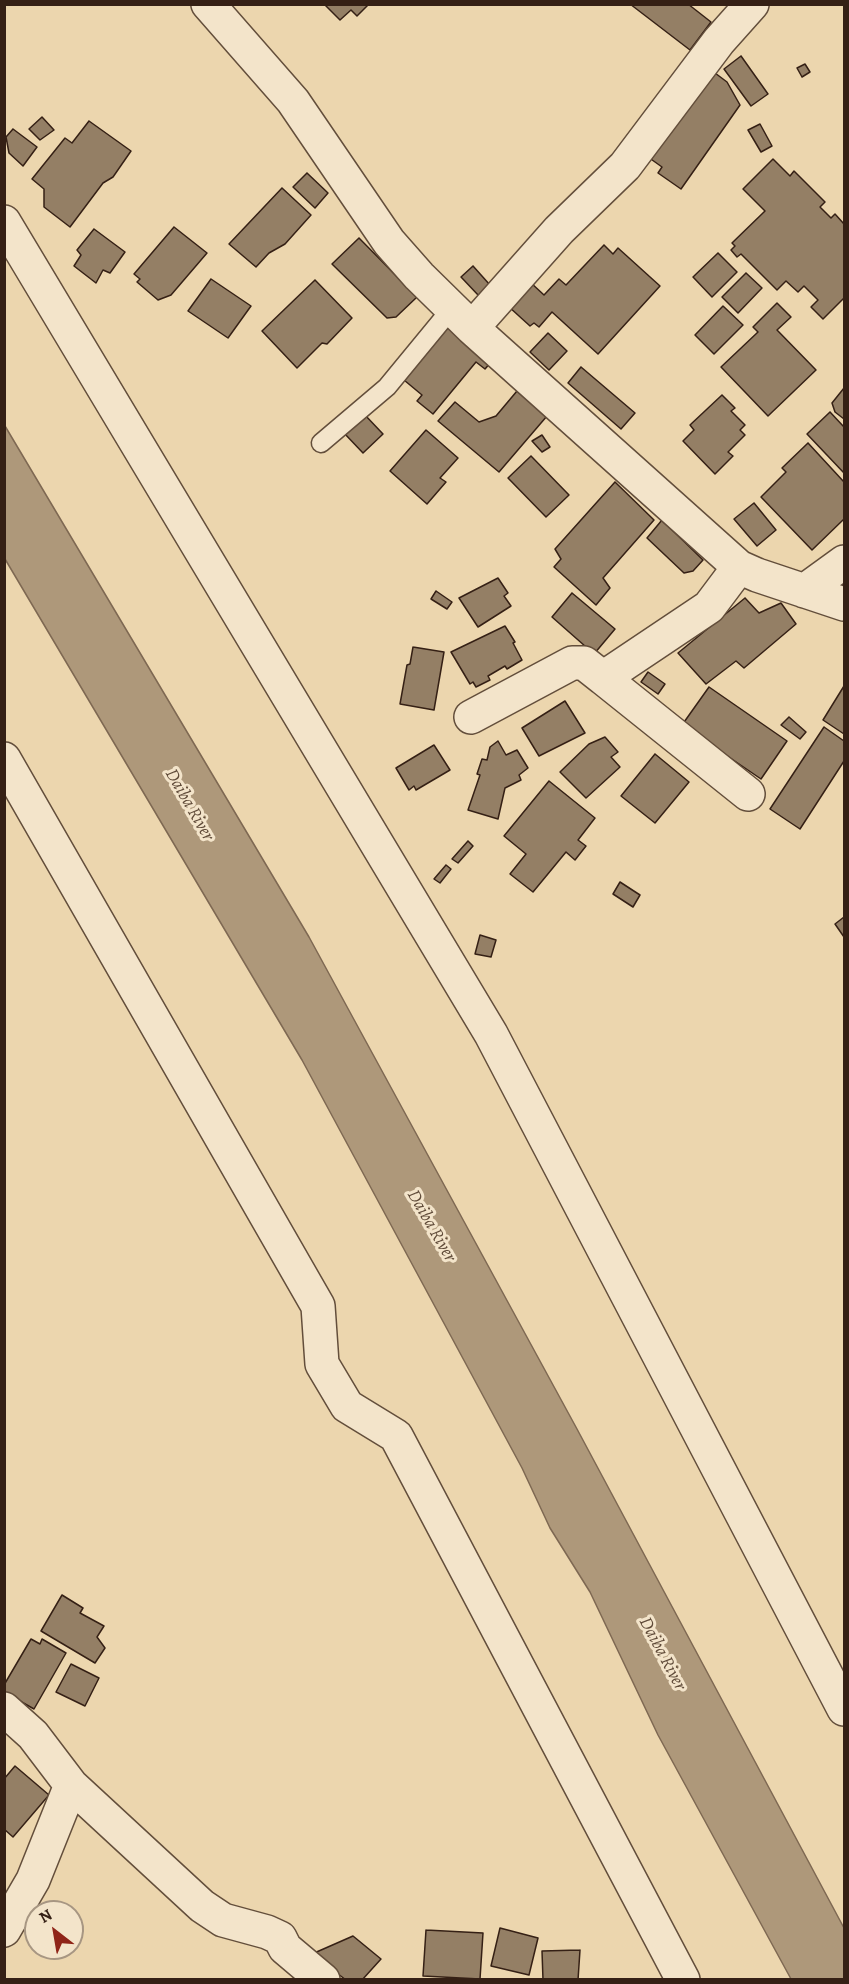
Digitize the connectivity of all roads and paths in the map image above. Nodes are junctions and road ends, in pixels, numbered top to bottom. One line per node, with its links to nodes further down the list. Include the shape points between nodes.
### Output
1 (208, 4): 4 (street, via 293,101 389,242)
2 (752, 4): 4 (street, via 719,41 625,166)
3 (4, 222): 15 (street, via 491,1035)
4 (462, 318): 5 (lane); 7 (street)
5 (321, 442)
6 (844, 562): 8 (street)
7 (739, 567): 8 (street); 10 (street, via 709,607)
8 (804, 591): 9 (street)
9 (844, 604)
10 (603, 678): 11 (street, via 584,663 572,663); 13 (street)
11 (471, 717)
12 (4, 759): 19 (street, via 318,1306 322,1364 347,1406 396,1436)
13 (748, 794)
14 (4, 1709): 16 (street, via 33,1735)
15 (844, 1709)
16 (71, 1785): 17 (street, via 33,1880); 18 (street, via 202,1906 223,1920 280,1938 285,1948)
17 (4, 1930)
18 (322, 1980)
19 (683, 1980)

